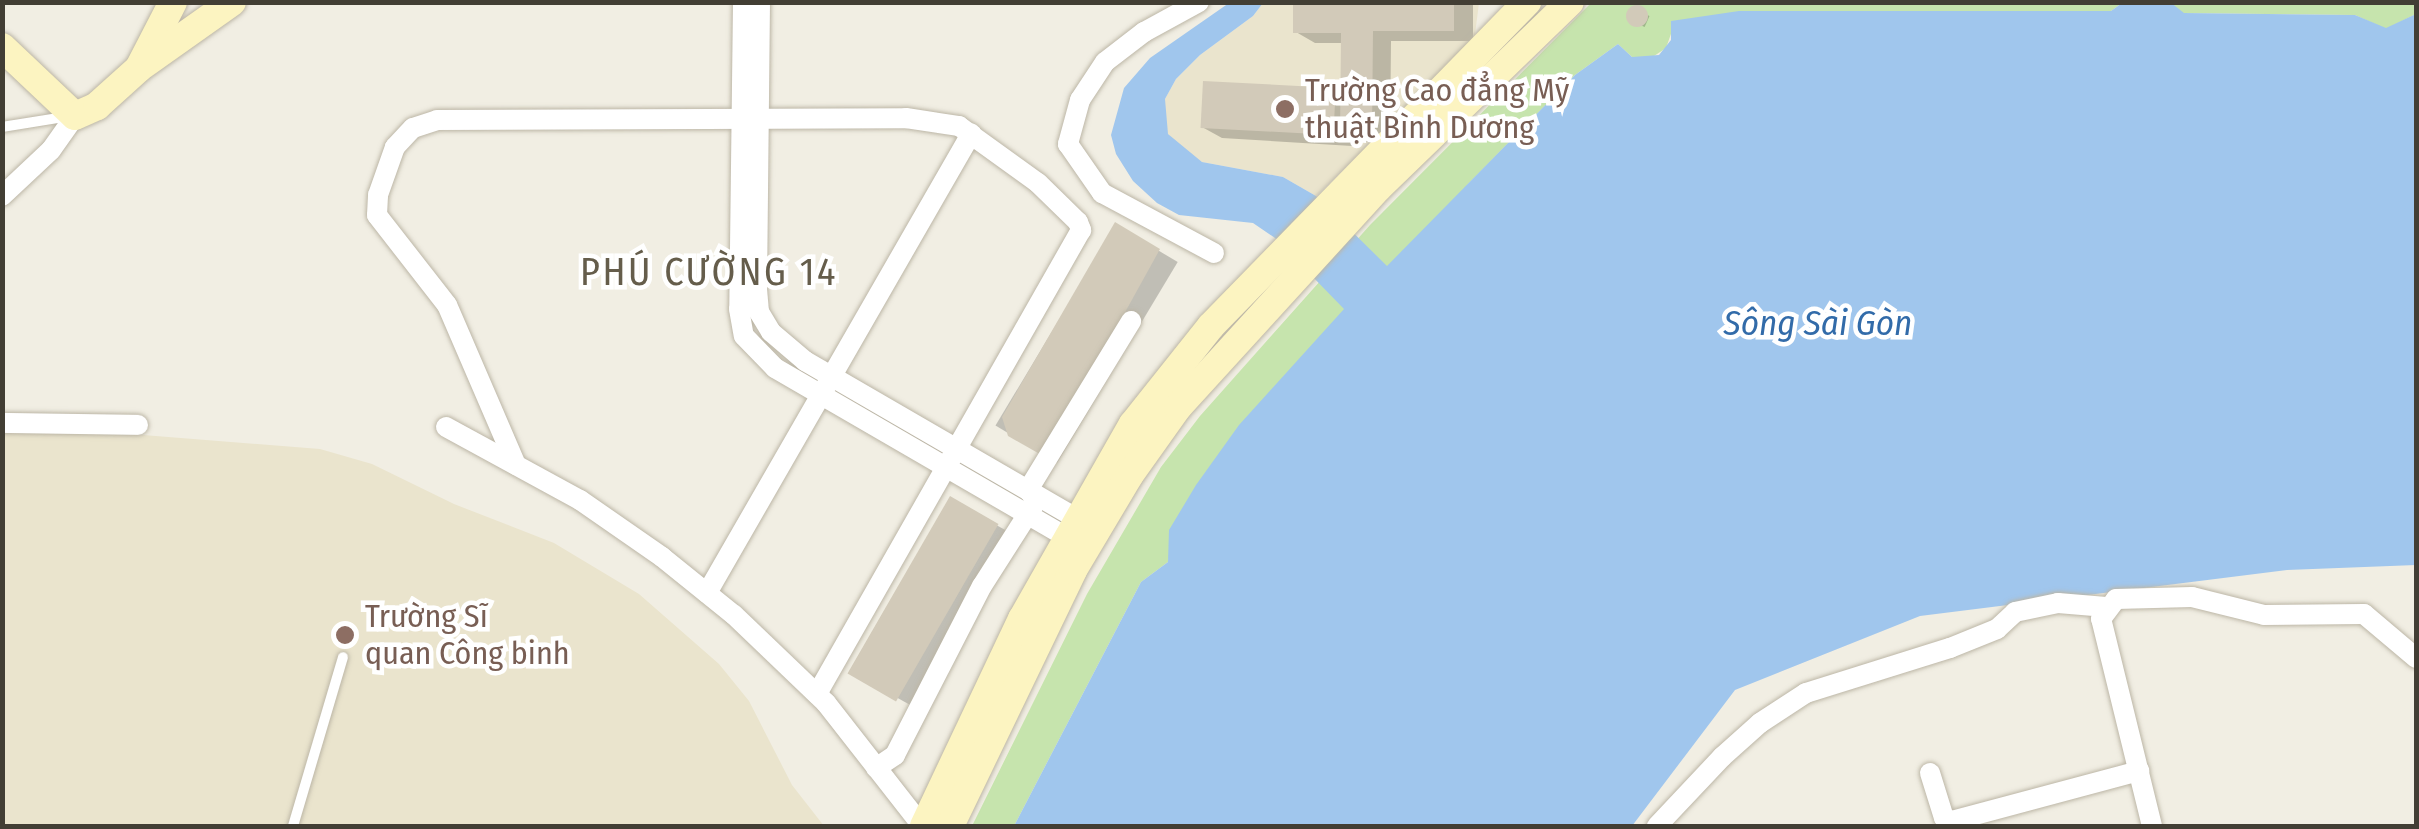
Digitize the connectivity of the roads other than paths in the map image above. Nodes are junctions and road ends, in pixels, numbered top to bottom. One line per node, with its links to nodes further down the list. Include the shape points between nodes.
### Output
1 (172, 2): 9 (street)
2 (232, 2): 9 (street)
3 (742, 2): 11 (street)
4 (760, 2): 11 (street)
5 (1199, 2): 15 (street, via 1105,62 1080,100 1068,144 1102,194)
6 (1570, 2): 25 (street, via 1378,188 1239,336)
7 (1517, 8): 25 (street, via 1212,326 1133,424)
8 (2, 47): 10 (street)
9 (139, 68): 10 (street)
10 (75, 116): 12 (lane); 14 (street, via 52,150)
11 (749, 118): 13 (street, via 906,118); 17 (street, via 738,309 744,336 775,368); 22 (street, via 438,120 414,128 395,147 377,216 448,305)
12 (2, 128)
13 (971, 134): 17 (street); 21 (street, via 1038,183 1081,230)
14 (2, 196)
15 (1214, 253)
16 (1131, 321): 23 (street)
17 (825, 385): 21 (street); 26 (street)
18 (2, 423): 19 (street)
19 (138, 425)
20 (446, 427): 22 (street)
21 (952, 458): 23 (street); 24 (street); 30 (street)
22 (516, 465): 26 (street, via 580,500)
23 (1028, 490): 24 (street, via 1034,502); 25 (street)
24 (1027, 514): 25 (street); 31 (street, via 895,755)
25 (1081, 534): 35 (street, via 1022,619); 36 (street)
26 (707, 593): 30 (street)
27 (2106, 607): 29 (street, via 2143,596 2206,600 2249,614 2364,614); 32 (street, via 2101,619); 37 (street, via 2058,604 2015,612 1998,630 1806,693 1760,723)
28 (343, 657): 34 (lane)
29 (2416, 658)
30 (816, 694): 31 (street)
31 (876, 768): 35 (street)
32 (2138, 771): 33 (street, via 1952,821 1944,818); 38 (street)
33 (1930, 774)
34 (293, 826)
35 (923, 826)
36 (950, 826)
37 (1657, 826)
38 (2152, 826)

